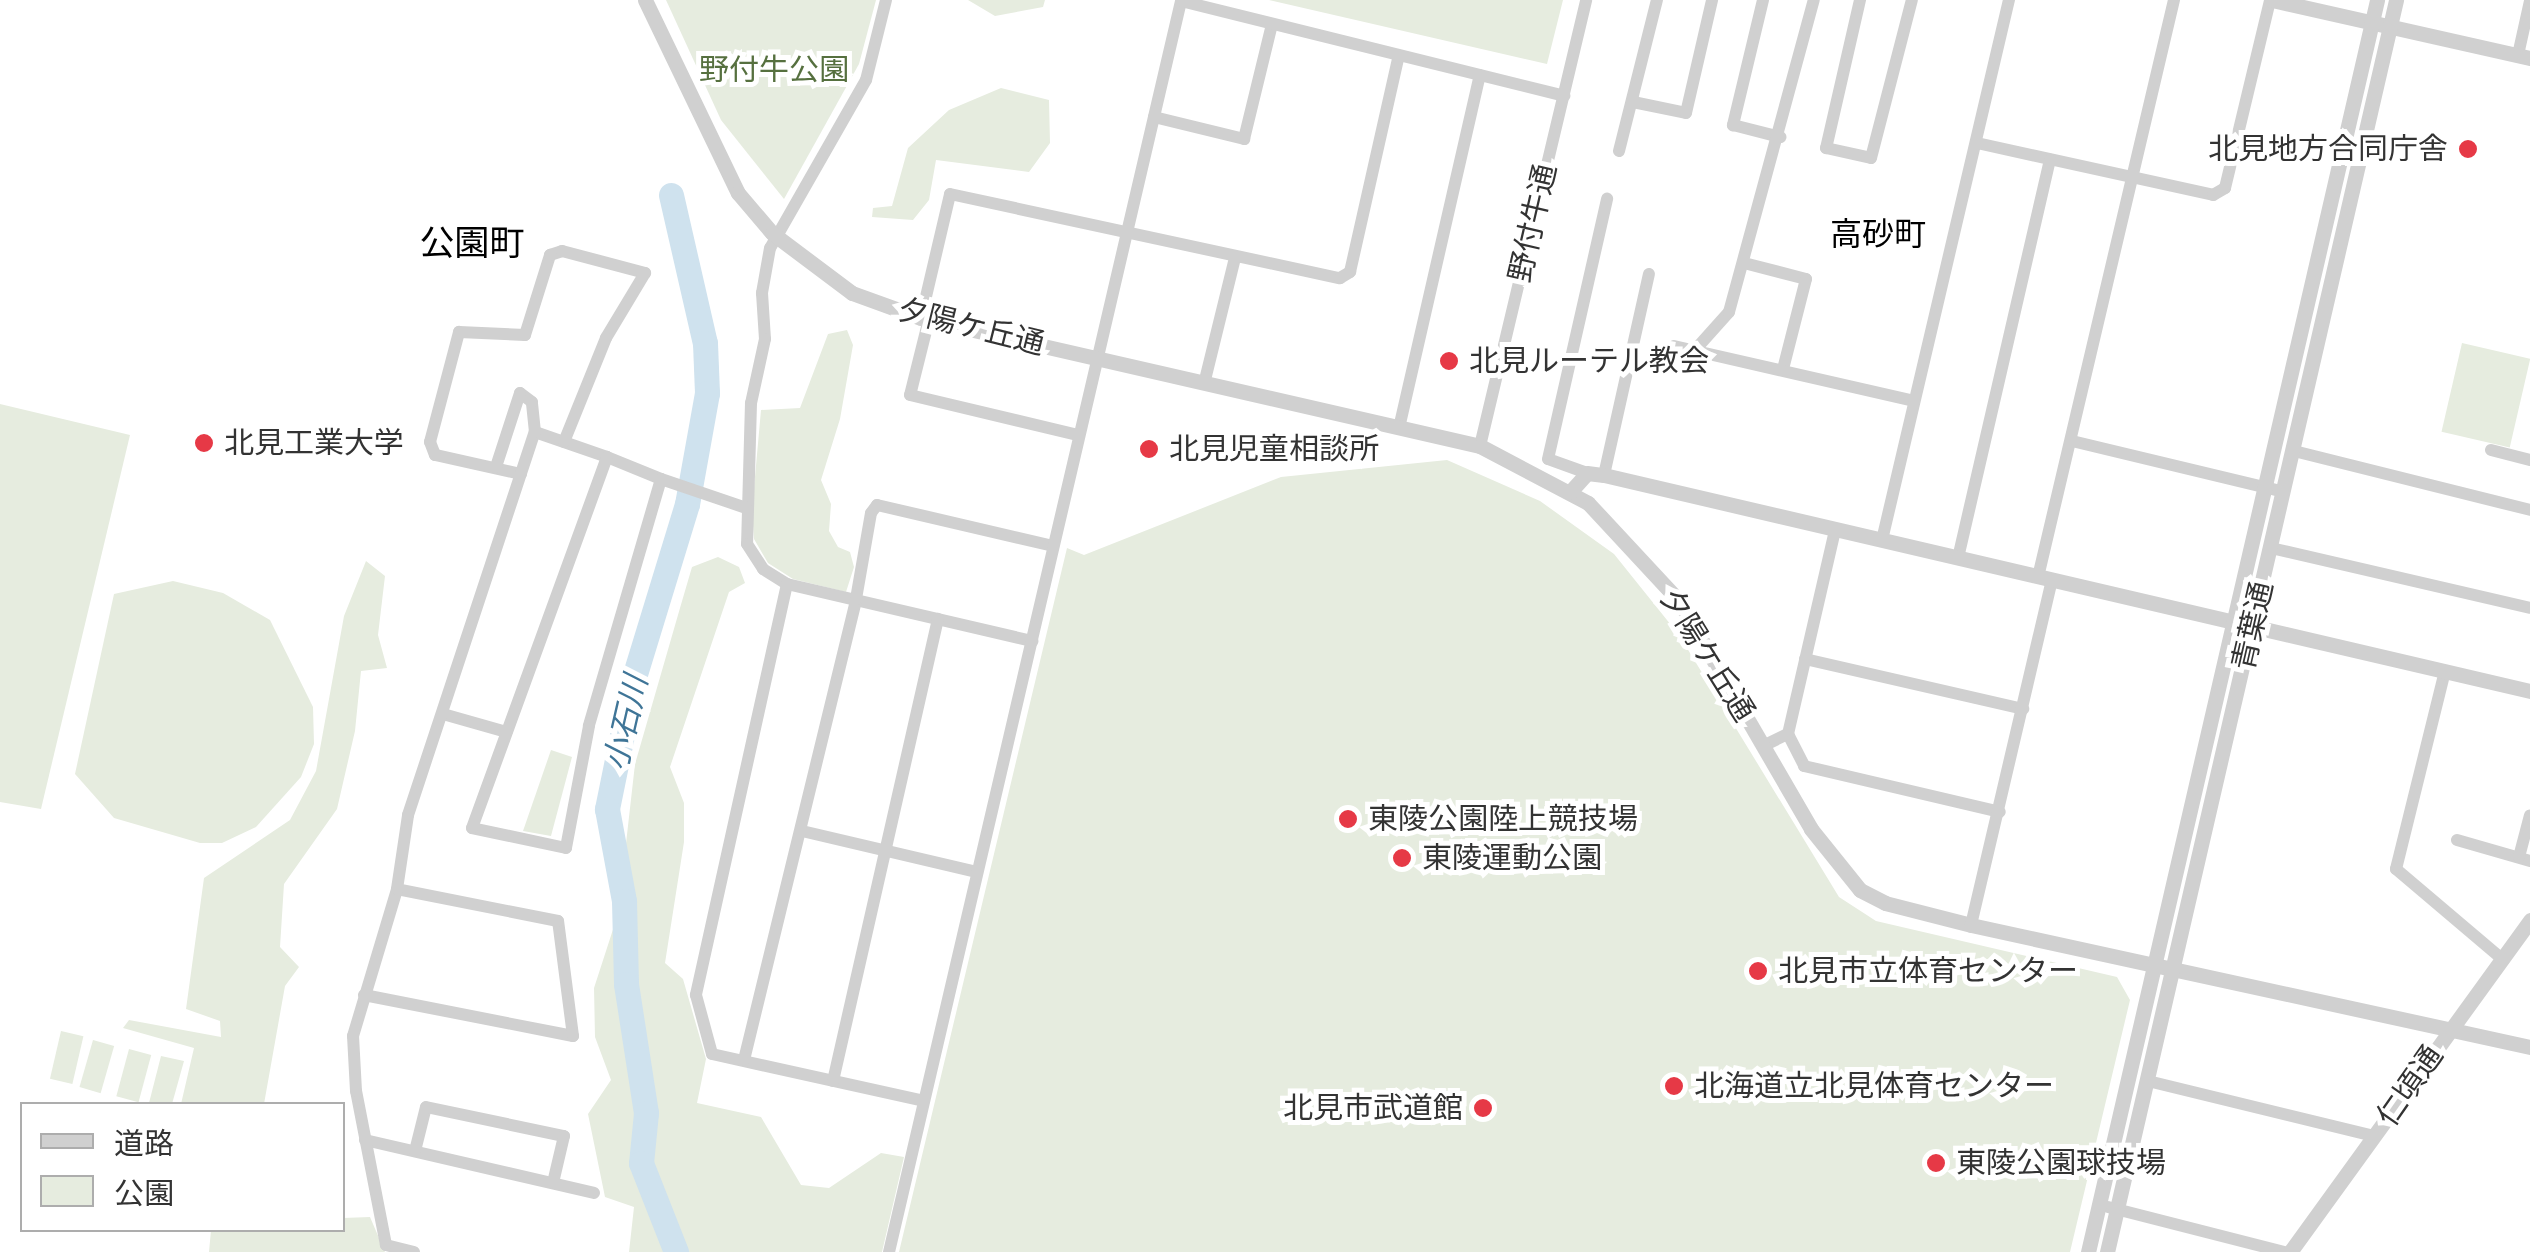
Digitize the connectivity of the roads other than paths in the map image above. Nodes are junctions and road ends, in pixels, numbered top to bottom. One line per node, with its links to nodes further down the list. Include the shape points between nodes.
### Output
1 (644, 0): 36 (street, 夕陽ケ丘通, via 738,194 772,233 852,293)
2 (886, 0): 61 (street, via 866,80 770,248)
3 (1586, 0): 23 (street, 野付牛通)
4 (1657, 0): 24 (street)
5 (1712, 0): 24 (street, via 1686,114)
6 (1763, 0): 26 (street, via 1733,125)
7 (1814, 0): 26 (street)
8 (1860, 0): 9 (street, via 1826,148 1871,158)
9 (1912, 0)
10 (2008, 0): 27 (street)
11 (2174, 0): 30 (street)
12 (2271, 0): 17 (street); 30 (street, via 2225,188 2212,195)
13 (2377, 0): 17 (street, 青葉通)
14 (2396, 0): 19 (street, 青葉通)
15 (2408, 0): 19 (street)
16 (2530, 1): 21 (street)
17 (2372, 23): 19 (street); 58 (street, 青葉通)
18 (1272, 24): 20 (street); 25 (street, via 1244,139); 25 (street, via 1181,1)
19 (2390, 27): 21 (street); 50 (street, 青葉通)
20 (1399, 55): 22 (street); 33 (street, via 1350,272 1340,278)
21 (2524, 56)
22 (1480, 76): 23 (street); 43 (street)
23 (1564, 96): 48 (street, 野付牛通)
24 (1632, 102): 28 (street)
25 (1154, 117): 32 (street)
26 (1780, 138): 34 (street)
27 (1977, 143): 29 (street); 42 (street)
28 (1619, 151)
29 (2050, 159): 30 (street); 67 (street)
30 (2130, 178): 47 (street)
31 (1606, 200): 54 (street, via 1548,459)
32 (1125, 233): 33 (street); 36 (street, via 950,194); 39 (street)
33 (1235, 258): 41 (street)
34 (1744, 263): 38 (street, via 1729,312); 40 (street, via 1806,279)
35 (1649, 274): 56 (street)
36 (925, 319): 39 (street, 夕陽ケ丘通); 45 (street, via 910,396)
37 (1674, 346): 38 (street)
38 (1695, 350): 40 (street)
39 (1095, 358): 41 (street, 夕陽ケ丘通); 45 (street)
40 (1783, 369): 42 (street)
41 (1204, 384): 43 (street, 夕陽ケ丘通)
42 (1914, 401): 64 (street)
43 (1400, 428): 48 (street, 夕陽ケ丘通)
44 (535, 432): 46 (street); 53 (street, via 532,402 520,393); 55 (street)
45 (1078, 435): 65 (street)
46 (564, 442): 51 (street); 53 (street, via 606,338 645,273 562,251 550,255 525,336 459,332 430,442 434,455)
47 (2072, 442): 58 (street); 68 (street)
48 (1480, 446): 59 (street, 夕陽ケ丘通)
49 (2490, 450): 52 (street)
50 (2294, 451): 60 (street, 青葉通); 62 (street)
51 (607, 458): 57 (street); 81 (street)
52 (2530, 460)
53 (496, 468): 55 (street)
54 (1587, 473): 56 (street); 59 (street)
55 (521, 474): 80 (street)
56 (1604, 476): 63 (street)
57 (661, 479): 61 (street); 81 (street, via 590,726 566,848 472,828)
58 (2266, 488): 60 (street); 73 (street, 青葉通)
59 (1570, 492): 83 (street, 夕陽ケ丘通, via 1629,543 1679,601)
60 (2284, 492): 66 (street, 青葉通)
61 (746, 508): 69 (street, via 748,544 763,569)
62 (2530, 510)
63 (1835, 530): 64 (street); 76 (street)
64 (1882, 540): 67 (street)
65 (1052, 546): 70 (street, via 877,504); 75 (street)
66 (2271, 548): 71 (street); 74 (street, 青葉通)
67 (1958, 558): 68 (street)
68 (2045, 578): 73 (street); 79 (street)
69 (787, 584): 70 (street); 100 (street, via 696,995 712,1054)
70 (856, 599): 72 (street); 86 (street)
71 (2530, 608)
72 (938, 620): 75 (street); 88 (street)
73 (2236, 622): 74 (street); 95 (street, 青葉通)
74 (2254, 626): 77 (street); 96 (street, 青葉通)
75 (1032, 640): 90 (street)
76 (1805, 658): 79 (street); 82 (street)
77 (2445, 671): 78 (street); 94 (street, via 2396,869)
78 (2530, 691)
79 (2023, 708): 84 (street)
80 (453, 717): 81 (street); 91 (street, via 408,815)
81 (506, 732)
82 (1788, 734): 83 (street); 84 (street, via 1804,766)
83 (1764, 746): 93 (street, 夕陽ケ丘通, via 1822,845 1860,890 1885,904)
84 (2000, 812): 93 (street)
85 (2530, 815): 89 (street)
86 (802, 831): 88 (street); 100 (street)
87 (2457, 840): 89 (street)
88 (886, 849): 90 (street); 101 (street)
89 (2524, 859)
90 (977, 872): 103 (street)
91 (397, 889): 97 (street); 97 (street, via 558,921 573,1036)
92 (2530, 920): 94 (street, 仁頃通)
93 (1971, 925): 95 (street, 夕陽ケ丘通)
94 (2502, 958): 98 (street, 仁頃通)
95 (2156, 966): 96 (street, 夕陽ケ丘通); 109 (street, 青葉通)
96 (2176, 968): 98 (street, 夕陽ケ丘通); 102 (street, 青葉通)
97 (364, 995): 105 (street, via 353,1036)
98 (2449, 1030): 99 (street, 夕陽ケ丘通); 104 (street, 仁頃通)
99 (2530, 1048)
100 (744, 1060): 101 (street)
101 (833, 1081): 103 (street)
102 (2148, 1081): 104 (street); 110 (street, 青葉通)
103 (924, 1101): 112 (street)
104 (2374, 1136): 115 (street, 仁頃通)
105 (365, 1140): 106 (street); 111 (street, via 386,1245)
106 (415, 1152): 107 (street); 107 (street, via 426,1107 564,1136)
107 (553, 1183): 108 (street)
108 (594, 1193)
109 (2100, 1204): 110 (street); 113 (street, 青葉通)
110 (2117, 1209): 114 (street, 青葉通); 115 (street)
111 (414, 1252)
112 (890, 1252)
113 (2088, 1252)
114 (2107, 1252)
115 (2288, 1252)

